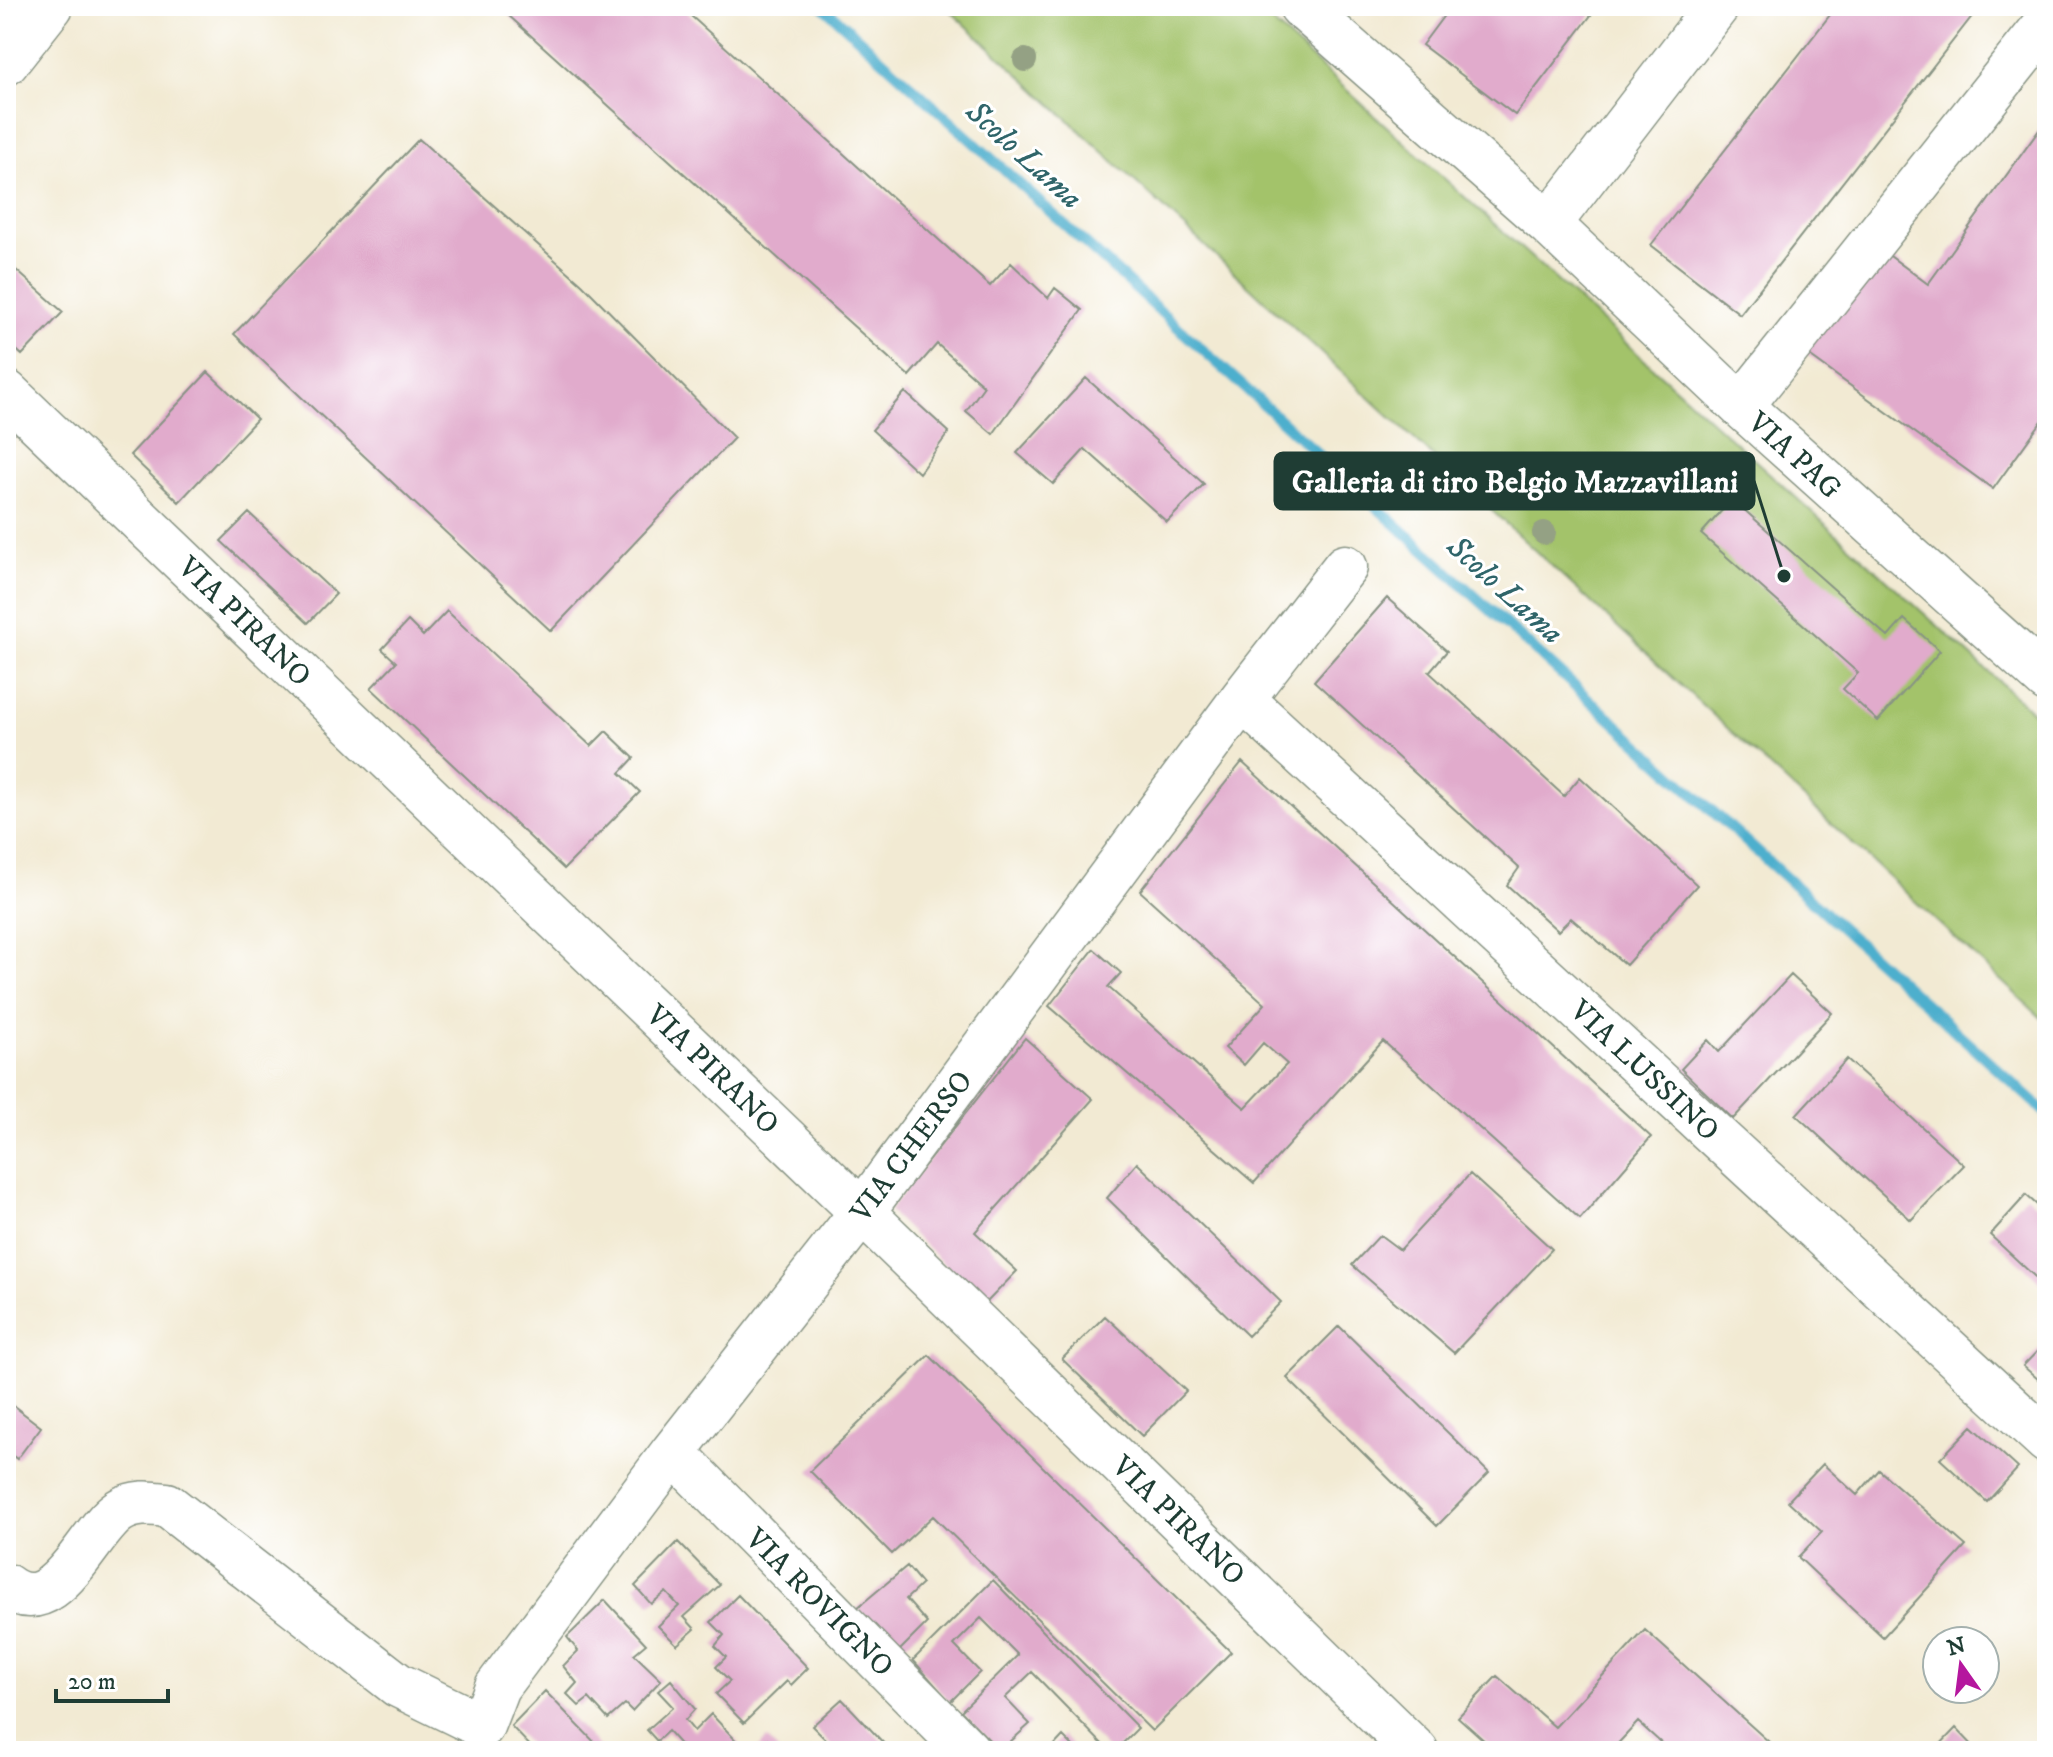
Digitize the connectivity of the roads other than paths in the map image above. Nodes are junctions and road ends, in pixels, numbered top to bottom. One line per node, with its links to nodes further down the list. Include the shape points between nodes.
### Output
1 (51, 6): 5 (street)
2 (1301, 6): 6 (street, VIA PAG)
3 (1717, 6): 6 (street)
4 (2047, 23): 8 (street)
5 (6, 63)
6 (1549, 224): 8 (street, VIA PAG)
7 (6, 392): 12 (street, VIA PIRANO)
8 (1741, 406): 10 (street, VIA PAG)
9 (1345, 567): 11 (street, VIA CHERSO)
10 (2047, 680)
11 (1242, 699): 12 (street, VIA CHERSO); 13 (street, VIA LUSSINO)
12 (862, 1212): 14 (street, VIA CHERSO); 18 (street, VIA PIRANO)
13 (2047, 1441)
14 (673, 1452): 16 (street, VIA CHERSO, via 497,1687); 17 (street, VIA ROVIGNO)
15 (6, 1586): 16 (street, via 14,1592 40,1594 62,1579 118,1511 145,1502 167,1505 398,1685)
16 (490, 1739)
17 (968, 1751)
18 (1416, 1751)

